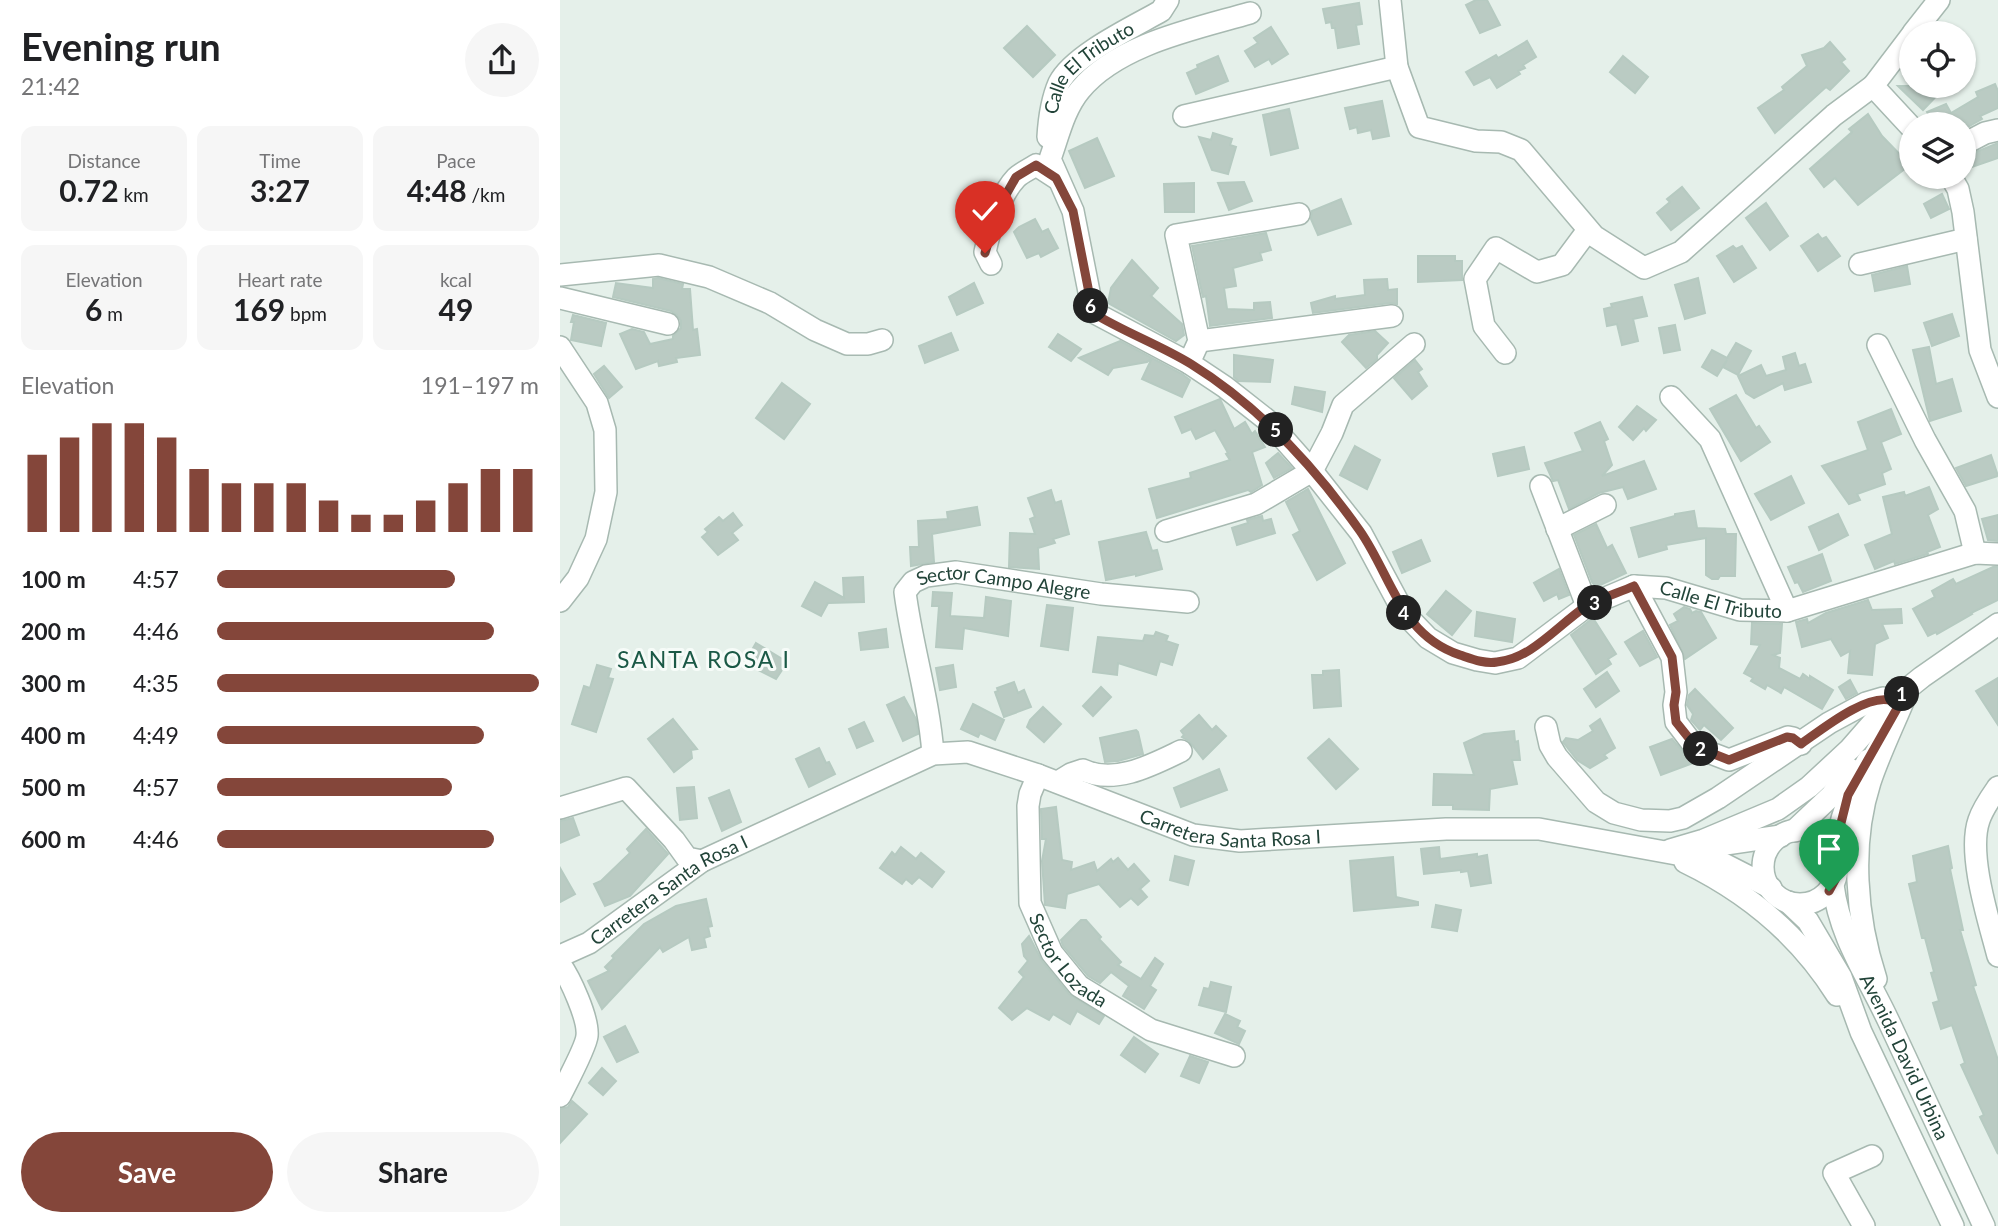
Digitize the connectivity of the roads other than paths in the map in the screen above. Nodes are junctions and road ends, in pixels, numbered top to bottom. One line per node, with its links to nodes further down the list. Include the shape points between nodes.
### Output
1 (1168, 0): 13 (street, Calle El Tributo, via 1161,11 1074,64 1059,83 1049,122)
2 (1390, 0): 7 (street)
3 (1939, 0): 5 (street)
4 (1250, 13): 13 (street, Calle El Tributo, via 1164,38 1112,62 1080,90 1069,108)
5 (1923, 21)
6 (1899, 52): 8 (street)
7 (1397, 67): 10 (street); 16 (street, via 1419,127 1521,150)
8 (1873, 86): 9 (street); 16 (street, via 1834,115 1681,252 1644,268)
9 (1899, 114)
10 (1184, 116)
11 (1998, 130): 12 (street)
12 (1976, 137)
13 (1053, 169): 18 (street, via 1036,165 1016,177 990,230 985,253); 30 (street, Calle El Tributo, via 1073,211 1093,313)
14 (1958, 189): 17 (street)
15 (1299, 214): 25 (street, via 1175,235)
16 (1588, 230): 29 (street, via 1562,265 1537,272 1496,248 1475,279 1484,326)
17 (1966, 239): 19 (street); 32 (street, via 1980,350)
18 (990, 264)
19 (1860, 264)
20 (560, 275): 24 (street, via 659,265 722,282 847,344)
21 (560, 298): 23 (street)
22 (1392, 316): 25 (street)
23 (668, 324)
24 (882, 340)
25 (1199, 341): 30 (street)
26 (1414, 344): 33 (street, via 1343,405)
27 (1878, 345): 38 (street, via 1965,511)
28 (560, 346): 41 (street, via 600,412 605,430 606,492 596,539 578,578)
29 (1505, 353)
30 (1189, 363): 33 (street, Calle El Tributo, via 1267,420)
31 (1671, 397): 44 (street, via 1710,439)
32 (1998, 397)
33 (1312, 471): 37 (street, via 1256,504); 43 (street, Calle El Tributo, via 1361,533 1404,613 1428,638 1453,653 1495,663 1518,658)
34 (1541, 486): 36 (street)
35 (1605, 505): 36 (street)
36 (1557, 528): 43 (street)
37 (1166, 531)
38 (1975, 553): 39 (street, Calle El Tributo); 44 (street, Calle El Tributo)
39 (1998, 554)
40 (1634, 586): 43 (street, Calle El Tributo); 44 (street, Calle El Tributo, via 1666,588 1740,610); 48 (street, via 1672,657 1676,722 1696,747 1729,760 1787,737)
41 (560, 601)
42 (1188, 602): 50 (street, Sector Campo Alegre, via 956,572 913,582 905,592)
43 (1587, 606)
44 (1787, 611)
45 (1998, 624): 46 (street, Carretera Santa Rosa I)
46 (1899, 696): 48 (street, via 1866,703); 54 (street, Carretera Santa Rosa I, via 1831,796); 55 (street, Carretera Santa Rosa I, via 1850,749 1779,809); 56 (street, Carretera Santa Rosa I, via 1848,795); 65 (street, via 1870,783 1860,839 1860,904)
47 (1546, 727): 48 (street, via 1557,757 1595,802 1614,813 1651,822 1697,811)
48 (1801, 744)
49 (1181, 751): 51 (street, via 1149,766 1105,777 1083,770)
50 (933, 754): 51 (street, Carretera Santa Rosa I, via 968,752); 57 (street, Carretera Santa Rosa I)
51 (1048, 779): 55 (street, Carretera Santa Rosa I, via 1193,835 1240,841 1418,830 1539,829); 67 (street, Sector Lozada, via 1030,794 1028,806 1030,903 1052,953 1079,986 1151,1030)
52 (1998, 787): 58 (street, via 1978,821 1976,834)
53 (560, 808): 57 (street, via 626,788 687,858)
54 (1788, 833): 55 (street); 56 (street, via 1809,831 1822,838); 60 (street, via 1770,846 1764,860)
55 (1665, 852): 60 (street, via 1720,862); 66 (street, via 1736,890 1790,934)
56 (1835, 856): 59 (street)
57 (702, 861): 62 (street, Carretera Santa Rosa I, via 589,943)
58 (1988, 877): 63 (street)
59 (1833, 884): 61 (street, via 1810,902); 65 (street, Avenida David Urbina, via 1844,931)
60 (1771, 888): 61 (street)
61 (1788, 902): 66 (street, Avenida David Urbina, via 1808,922 1841,976)
62 (560, 956)
63 (1998, 956)
64 (560, 964): 68 (street, via 584,1016 587,1036)
65 (1887, 1018): 72 (street, Avenida David Urbina)
66 (1861, 1032): 71 (street, Avenida David Urbina)
67 (1234, 1056)
68 (560, 1096)
69 (1872, 1156): 70 (street, via 1834,1173)
70 (1864, 1226)
71 (1953, 1226)
72 (1984, 1226)

